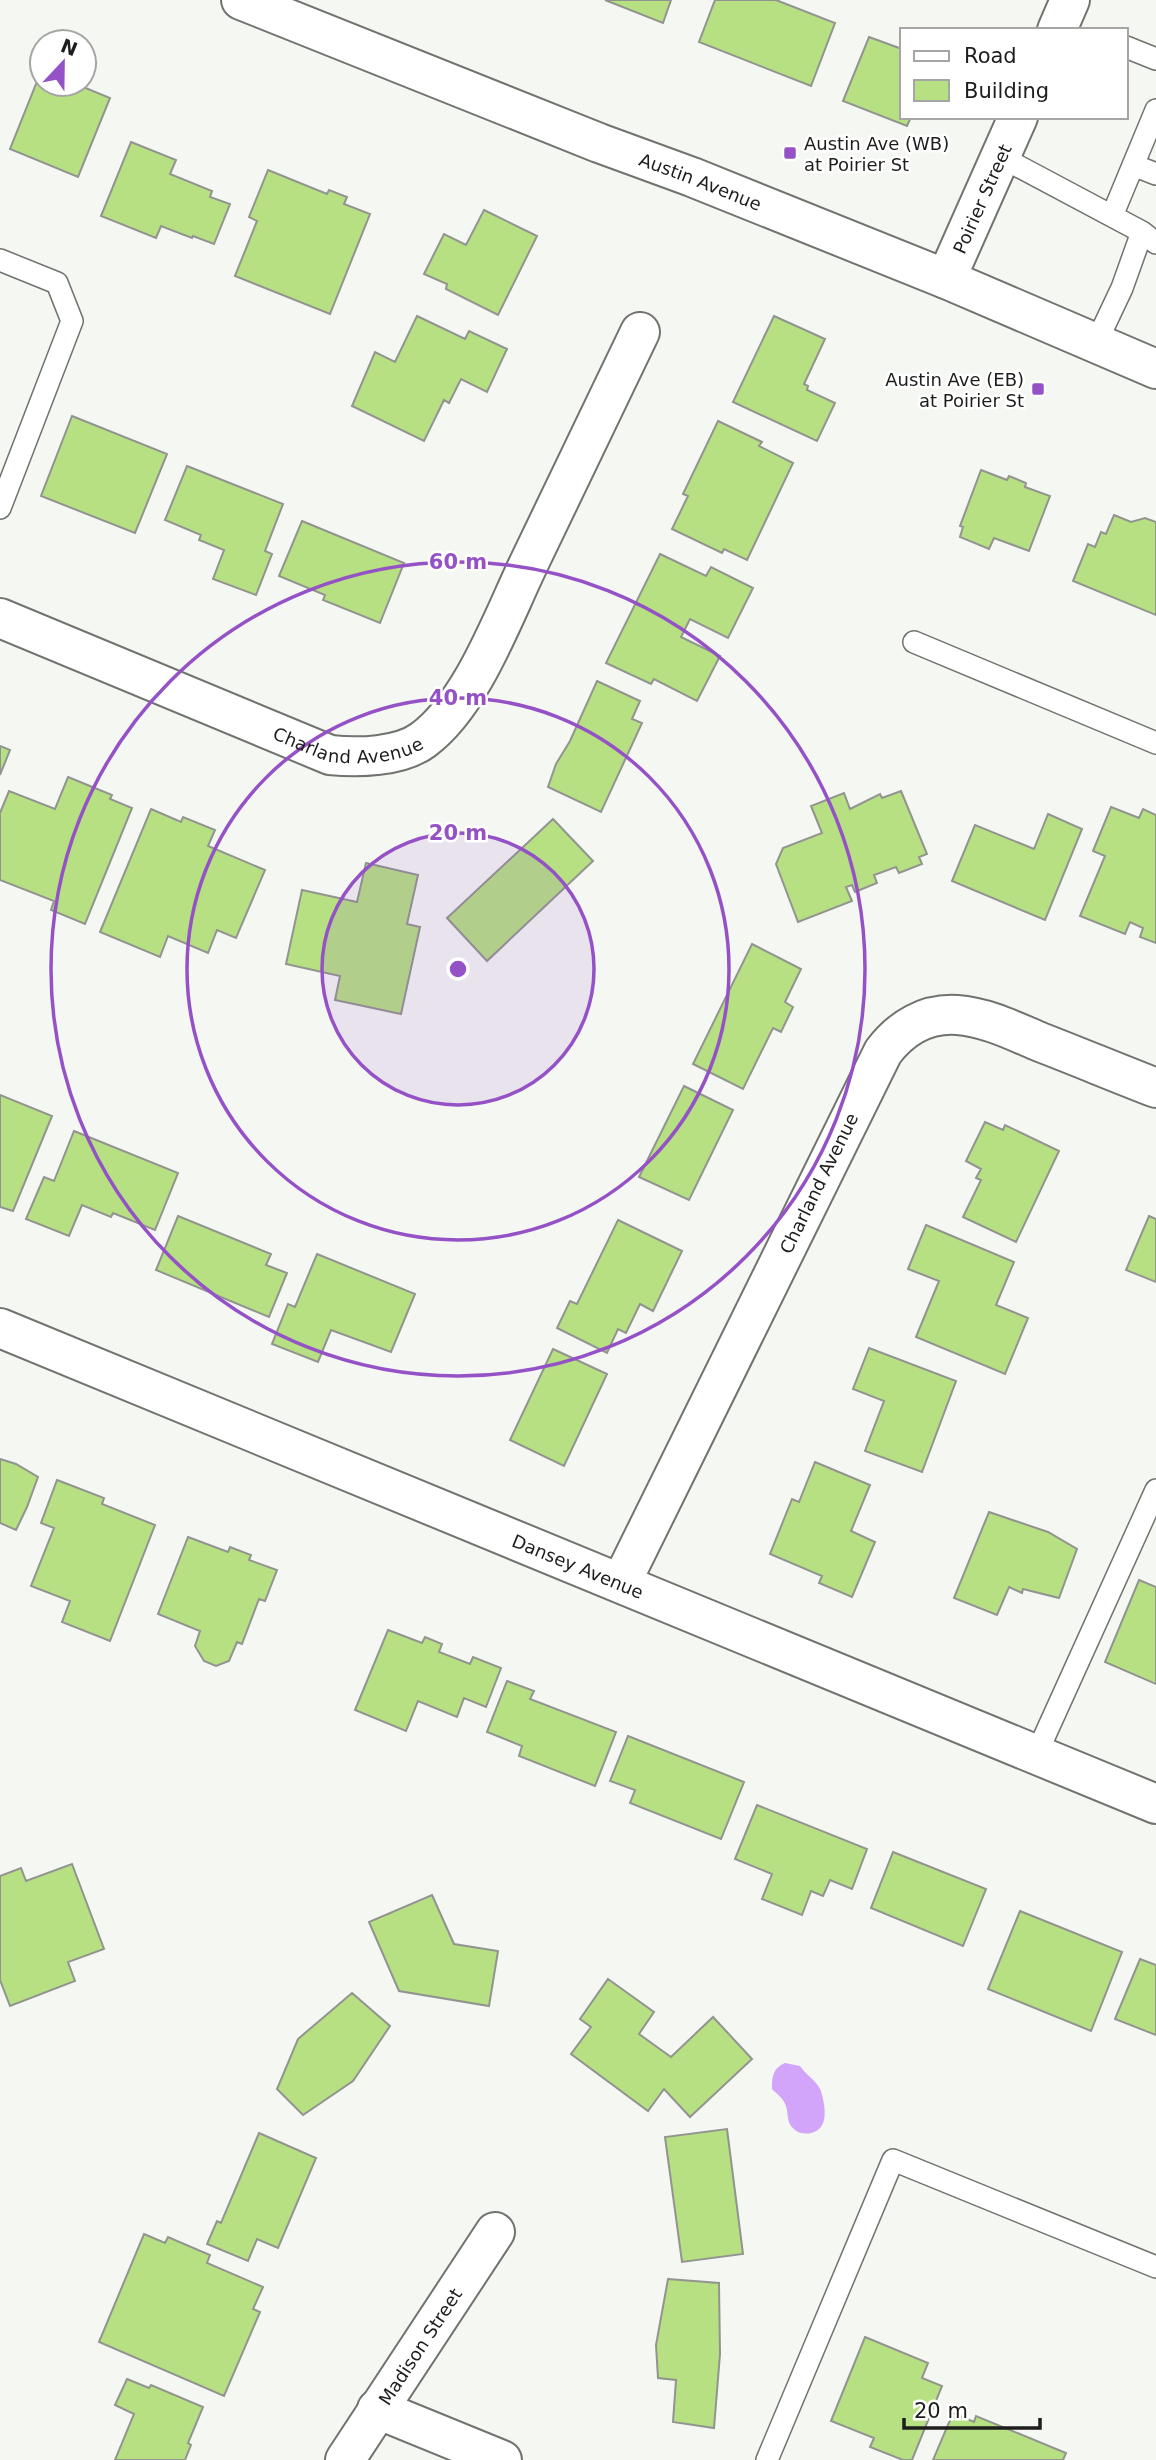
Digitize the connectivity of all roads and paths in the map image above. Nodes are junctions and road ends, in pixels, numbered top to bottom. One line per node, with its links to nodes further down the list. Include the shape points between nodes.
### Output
1 (241, 0): 12 (street, Austin Avenue)
2 (1128, 48): 3 (lane)
3 (1156, 59)
4 (1156, 110): 7 (lane)
5 (1017, 119): 6 (street, Poirier Street)
6 (1000, 157): 9 (lane); 12 (street, Poirier Street)
7 (1133, 165): 8 (lane); 9 (lane)
8 (1156, 174)
9 (1112, 215): 10 (lane)
10 (1149, 237): 14 (lane)
11 (0, 260): 16 (lane, via 57,283 72,321)
12 (946, 279): 14 (street, Austin Avenue)
13 (640, 332): 17 (street, Charland Avenue, via 478,669 442,723 421,742 361,758 330,755)
14 (1096, 343): 15 (street, Austin Avenue)
15 (1156, 369)
16 (0, 508)
17 (0, 618)
18 (915, 642): 19 (lane)
19 (1156, 743)
20 (1156, 1088): 23 (street, Charland Avenue, via 991,1022 957,1015 909,1025 894,1038 883,1052)
21 (0, 1328): 23 (street, Dansey Avenue)
22 (1156, 1490): 24 (lane)
23 (621, 1583): 24 (street, Dansey Avenue)
24 (1036, 1755): 25 (street, Dansey Avenue)
25 (1156, 1804)
26 (495, 2232): 28 (street, Madison Street)
27 (1156, 2267): 31 (lane, via 893,2160)
28 (377, 2409): 29 (street, Madison Street); 30 (street)
29 (345, 2460)
30 (502, 2460)
31 (767, 2460)

